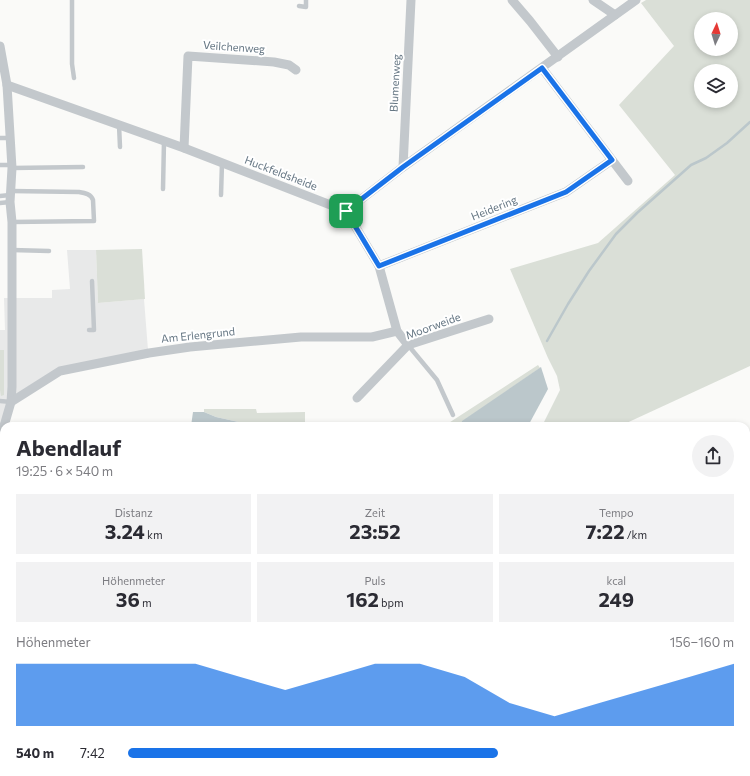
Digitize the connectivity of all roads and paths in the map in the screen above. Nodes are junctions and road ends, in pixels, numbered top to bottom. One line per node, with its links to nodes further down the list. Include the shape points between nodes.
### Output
1 (72, 0): 14 (lane)
2 (306, 0): 7 (lane, via 306,7)
3 (411, 0): 27 (street, Blumenweg)
4 (512, 0): 10 (street)
5 (593, 0): 8 (street)
6 (636, 0): 8 (street)
7 (299, 6)
8 (615, 15): 10 (street)
9 (0, 46): 13 (street)
10 (558, 57): 11 (street)
11 (542, 68): 22 (street); 27 (street)
12 (296, 70): 21 (street, Veilchenweg, via 289,65 274,62 188,56)
13 (2, 73): 15 (street)
14 (74, 78)
15 (7, 85): 16 (street, Huckfeldsheide); 18 (street)
16 (118, 125): 19 (street, Huckfeldsheide); 20 (lane)
17 (0, 138): 18 (lane)
18 (10, 138): 25 (street)
19 (164, 141): 21 (street, Huckfeldsheide); 29 (lane)
20 (120, 147)
21 (184, 148): 23 (street, Huckfeldsheide)
22 (612, 160): 28 (street); 38 (street, Heidering, via 566,192)
23 (222, 163): 30 (lane); 34 (street, Huckfeldsheide)
24 (0, 166): 25 (lane)
25 (12, 166): 26 (lane); 32 (street)
26 (83, 167)
27 (403, 167): 34 (street)
28 (628, 181)
29 (163, 189)
30 (221, 195)
31 (0, 196): 32 (lane)
32 (11, 196): 33 (lane); 35 (street); 35 (lane, via 79,192 89,195 93,200 94,221)
33 (0, 203)
34 (346, 211): 38 (street)
35 (12, 222): 36 (street)
36 (12, 250): 37 (lane); 46 (street)
37 (49, 251)
38 (379, 266): 42 (street)
39 (92, 281): 41 (lane, via 94,330)
40 (489, 319): 43 (street, Moorweide)
41 (89, 330)
42 (397, 331): 43 (street); 46 (street, Am Erlengrund, via 372,337 301,337 149,353 60,371)
43 (408, 345): 44 (street, Moorweide); 47 (lane, via 438,380)
44 (357, 398)
45 (0, 401): 46 (lane)
46 (11, 402): 48 (street)
47 (453, 415)
48 (5, 422)

